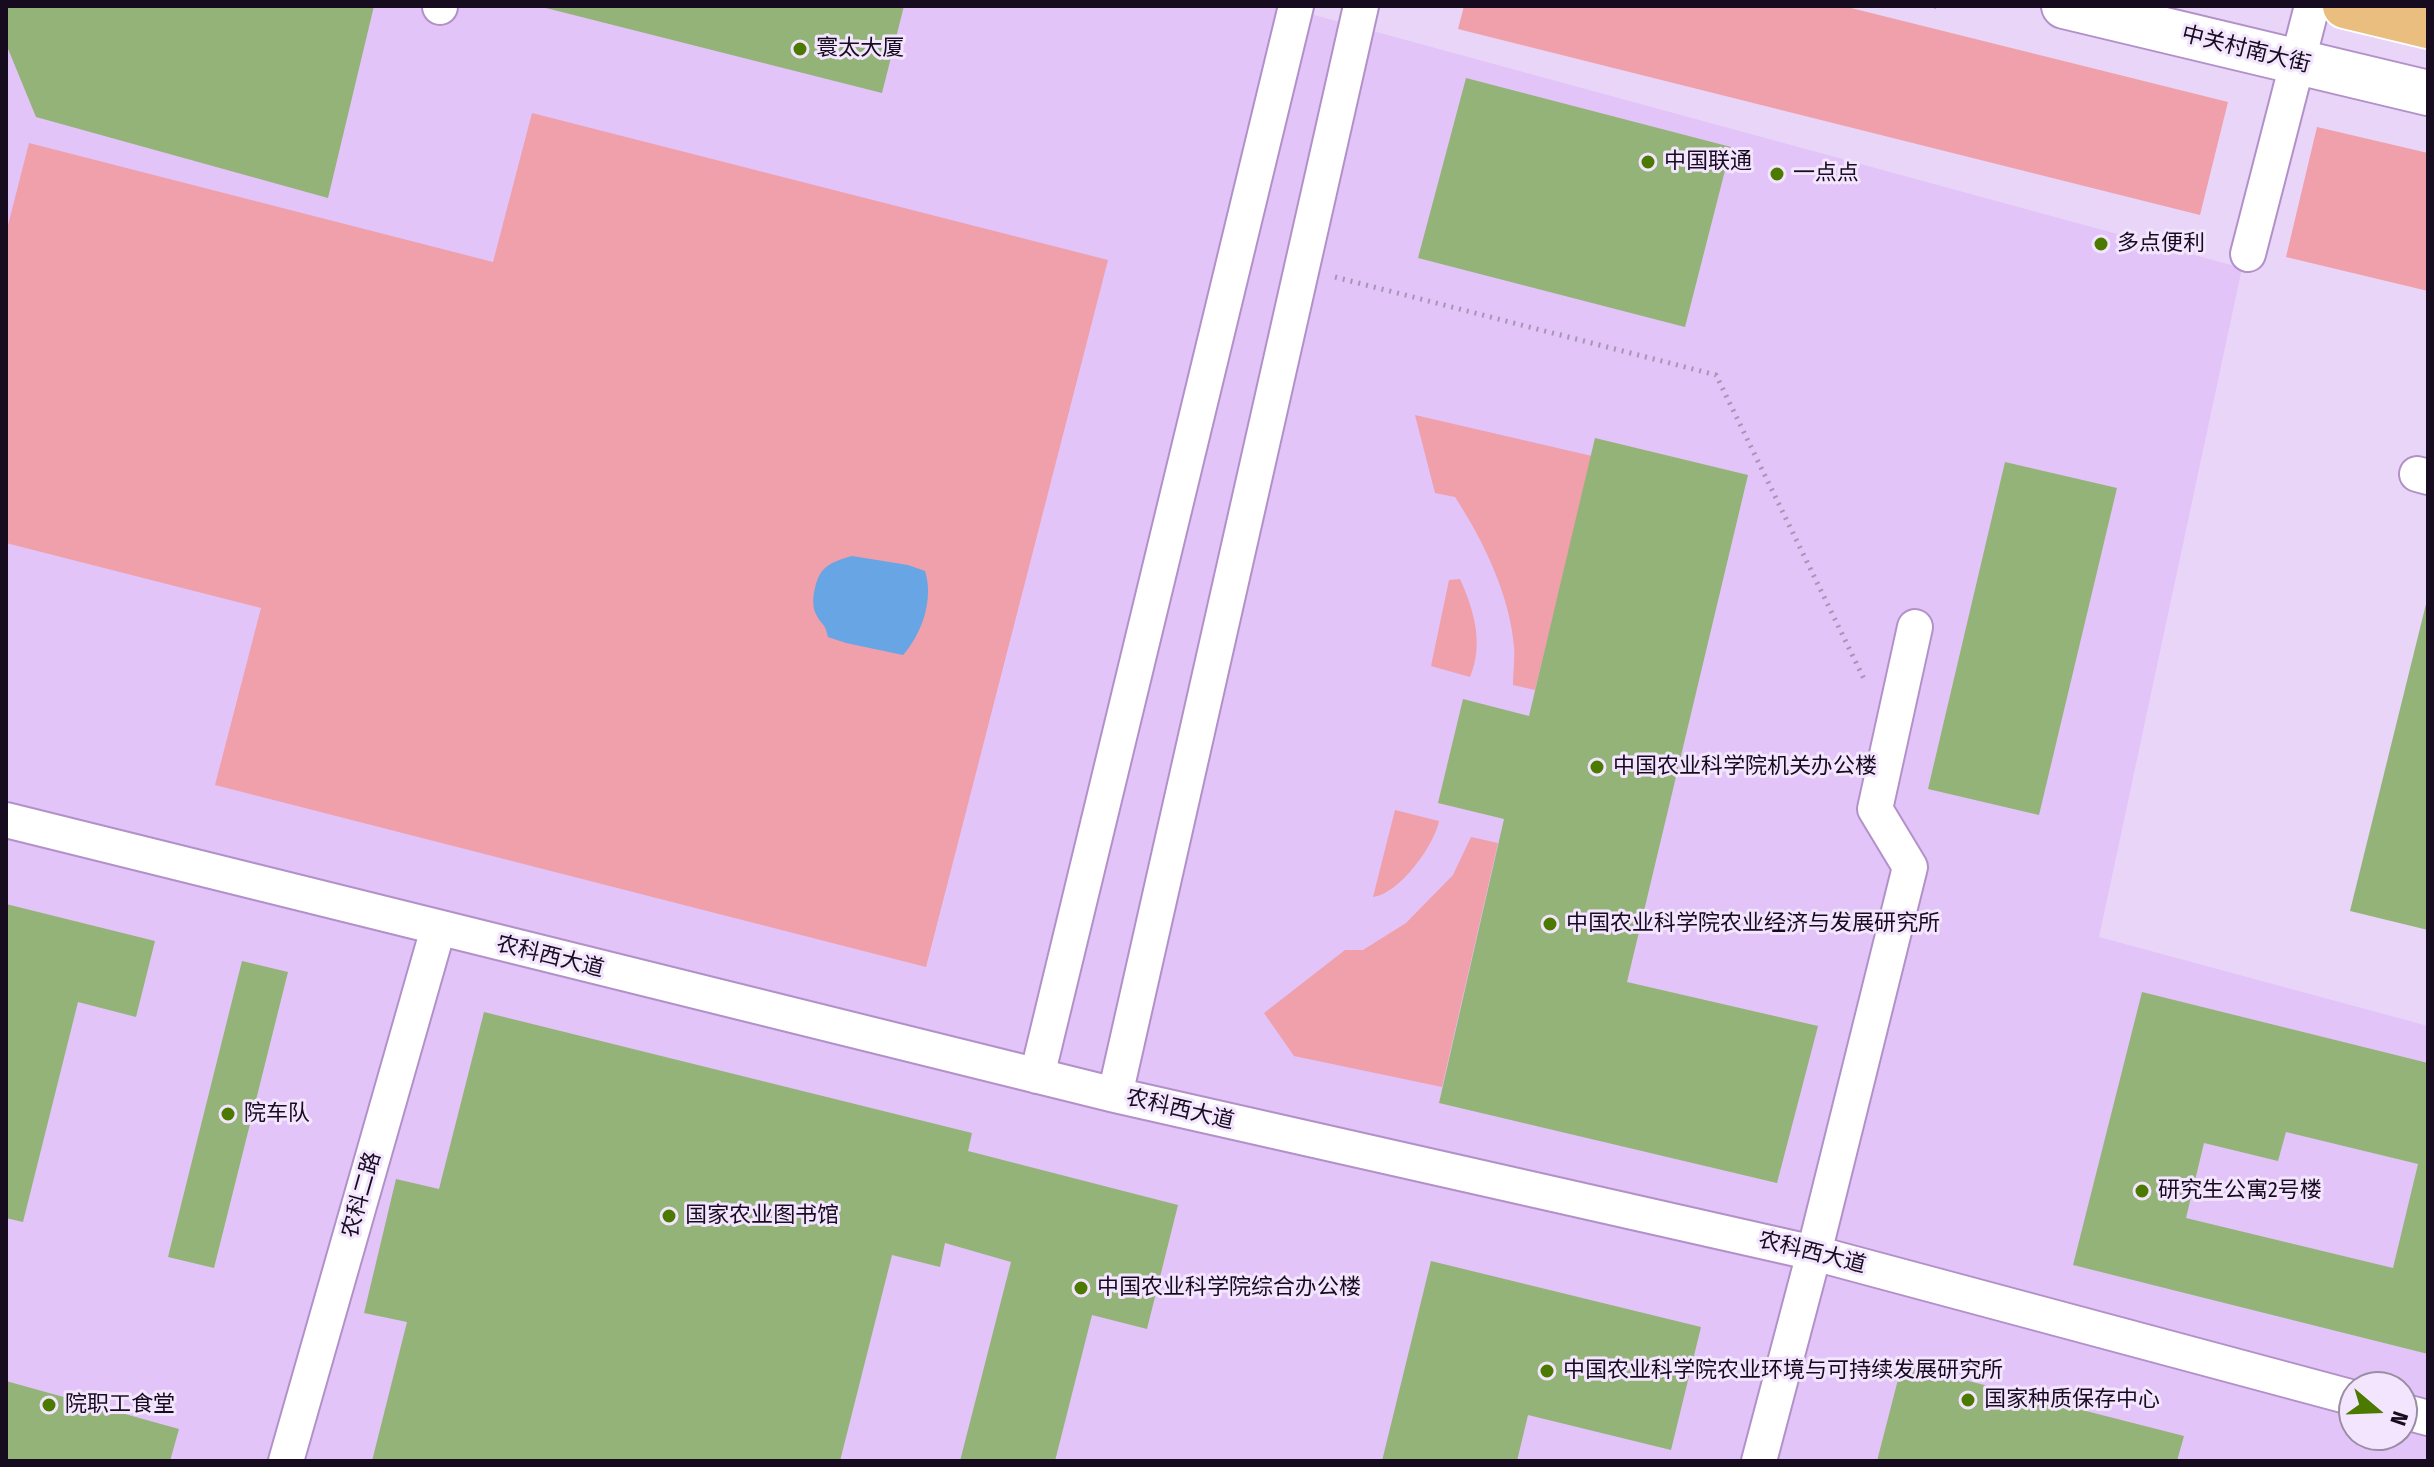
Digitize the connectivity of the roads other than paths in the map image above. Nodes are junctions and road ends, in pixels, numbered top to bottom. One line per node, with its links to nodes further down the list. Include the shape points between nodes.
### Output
1 (1296, 6): 13 (street)
2 (1361, 6): 14 (street)
3 (2064, 6): 7 (street, 中关村南大街)
4 (2312, 6): 7 (street)
5 (2345, 6): 6 (main road)
6 (2428, 26)
7 (2298, 63): 8 (street, 中关村南大街); 9 (street)
8 (2428, 93)
9 (2248, 254)
10 (1915, 627): 15 (street, via 1875,809 1910,867)
11 (6, 820): 12 (street, 农科西大道)
12 (438, 929): 13 (street, 农科西大道); 17 (street, 农科二路)
13 (1037, 1076): 14 (street, 农科西大道)
14 (1115, 1095): 15 (street, 农科西大道)
15 (1814, 1253): 16 (street, 农科西大道); 18 (street)
16 (2338, 1394)
17 (286, 1461)
18 (1759, 1461)

